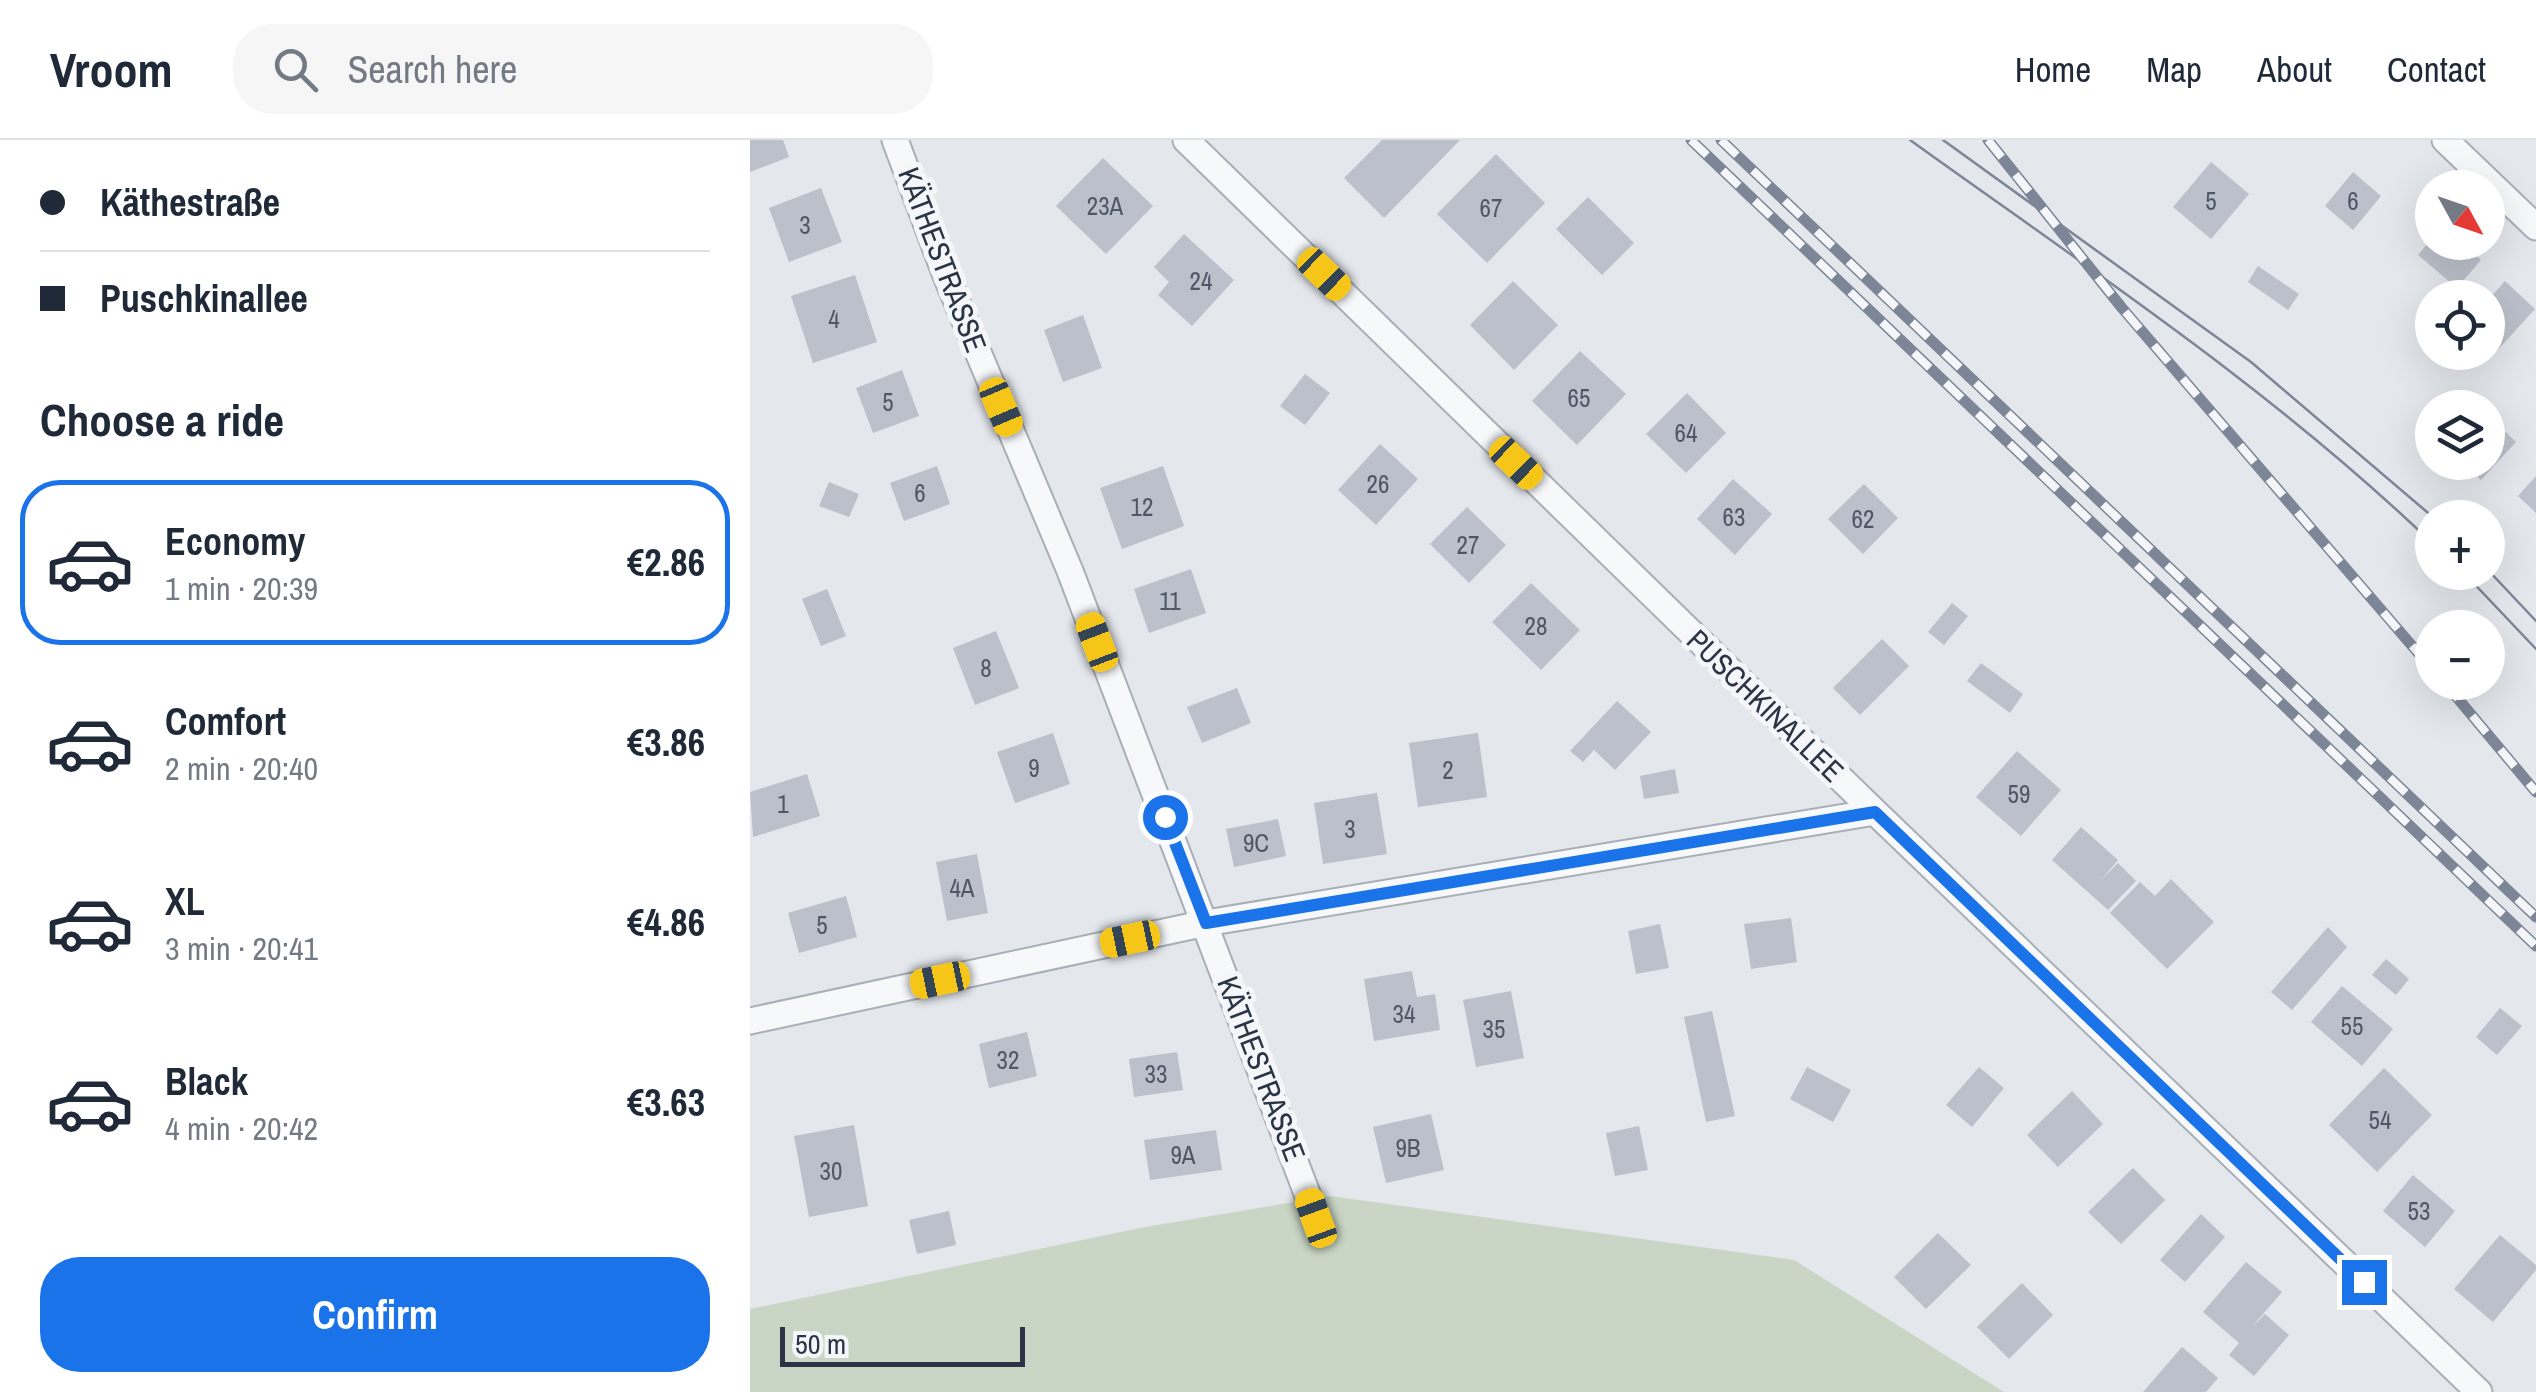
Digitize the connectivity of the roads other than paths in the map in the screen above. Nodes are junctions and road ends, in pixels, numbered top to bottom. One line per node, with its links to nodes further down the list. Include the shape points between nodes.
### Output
1 (895, 140): 6 (street, KÄTHESTRASSE)
2 (1186, 140): 5 (street, PUSCHKINALLEE)
3 (2445, 140): 4 (street)
4 (2536, 226)
5 (1875, 812): 6 (street); 9 (street, PUSCHKINALLEE)
6 (1206, 923): 7 (street); 8 (street, KÄTHESTRASSE)
7 (750, 1021)
8 (1316, 1218)
9 (2479, 1392)

